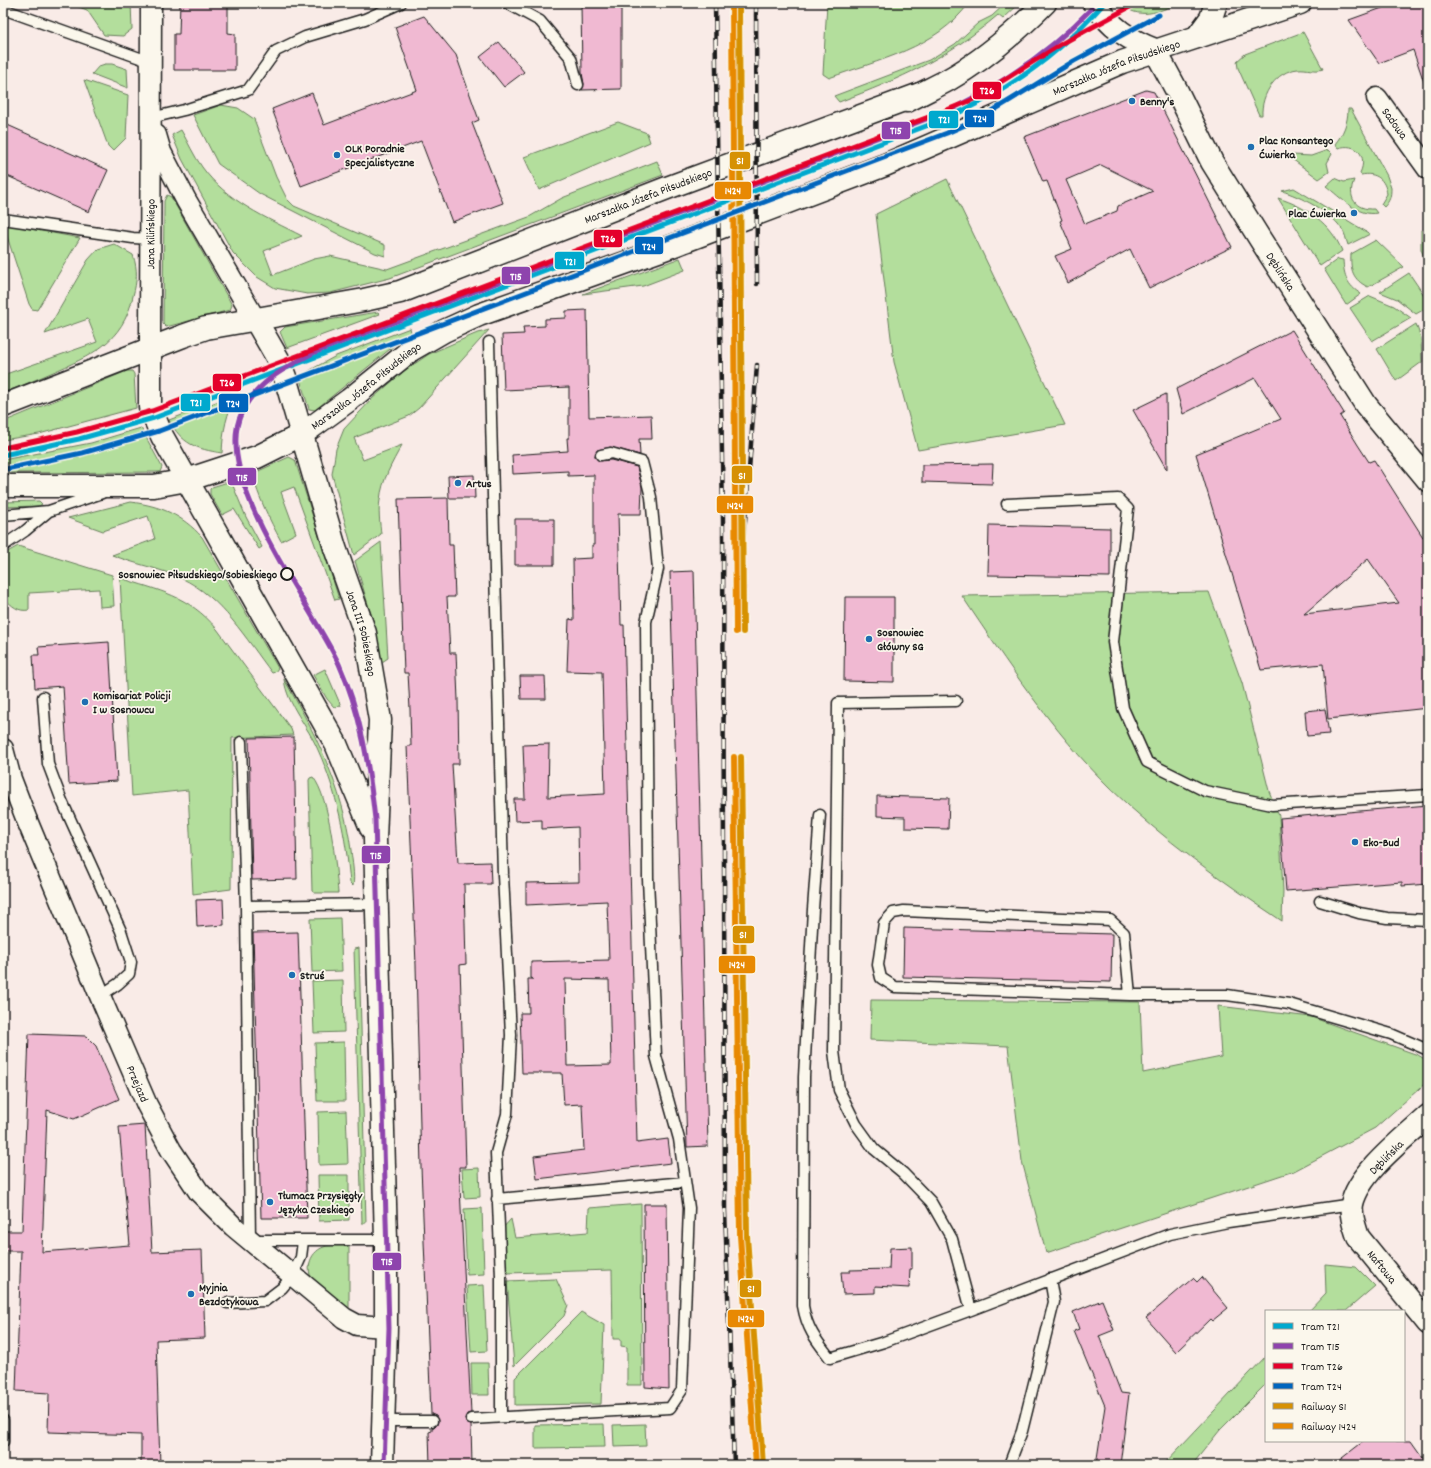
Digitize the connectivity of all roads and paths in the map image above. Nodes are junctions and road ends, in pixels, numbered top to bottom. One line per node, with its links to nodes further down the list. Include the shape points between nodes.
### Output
1 (152, 3): 11 (street, Jana Kilińskiego)
2 (401, 3): 14 (lane, via 365,19 305,37 276,51 248,90)
3 (507, 3): 12 (lane, via 540,21 570,58)
4 (1045, 3): 18 (main road, Marszałka Józefa Piłsudskiego, via 1001,44 949,80 920,94 400,292)
5 (1094, 3): 10 (main road, via 1111,25 1120,32)
6 (1216, 3): 9 (main road, via 1210,18)
7 (1300, 3): 9 (main road, Marszałka Józefa Piłsudskiego)
8 (3, 9): 11 (lane)
9 (1197, 37): 10 (main road, Marszałka Józefa Piłsudskiego)
10 (1155, 50): 22 (main road, Marszałka Józefa Piłsudskiego, via 937,142 896,153 684,232 565,283 479,315 411,350); 25 (main road, Dęblińska, via 1212,162 1268,252 1366,405)
11 (151, 62): 14 (street, Jana Kilińskiego)
12 (578, 85)
13 (1377, 98): 15 (street, Sadowa)
14 (151, 118): 17 (street, Jana Kilińskiego); 18 (street, Jana Kilińskiego, via 161,152)
15 (1428, 169)
16 (3, 219): 17 (lane)
17 (151, 239): 20 (street, Jana Kilińskiego)
18 (255, 318): 20 (main road, Marszałka Józefa Piłsudskiego, via 206,328); 22 (main road, Jana III Sobieskiego, via 282,370)
19 (489, 342): 48 (lane, via 502,867 511,1035 507,1114 496,1153)
20 (150, 349): 21 (main road); 24 (main road, Jana III Sobieskiego, via 149,390 152,413)
21 (3, 406)
22 (301, 435): 24 (main road, Marszałka Józefa Piłsudskiego, via 257,457); 38 (main road, Jana III Sobieskiego, via 365,633 380,720)
23 (601, 455): 47 (lane, via 611,453 642,462 651,497 658,569 646,622 648,879 656,1056 679,1139)
24 (186, 480): 27 (main road, via 154,486); 38 (main road, Jana III Sobieskiego, via 336,744)
25 (1428, 480)
26 (3, 486): 27 (main road)
27 (120, 486): 29 (lane)
28 (1007, 504): 36 (lane, via 1118,499 1128,509 1113,642 1123,708 1147,762 1205,791 1272,805)
29 (48, 512): 30 (lane); 31 (lane)
30 (3, 515)
31 (3, 546)
32 (44, 697): 44 (lane, via 48,764 121,931 131,962 129,974)
33 (956, 701): 56 (lane, via 838,703 834,1051 839,1090 856,1124 874,1149 903,1173 931,1202 952,1239)
34 (241, 742): 41 (lane)
35 (3, 749): 44 (street, Przejazd, via 26,818)
36 (1428, 795)
37 (820, 815): 56 (lane, via 804,1077 805,1319 810,1333 830,1358 884,1342)
38 (375, 839): 40 (main road, Jana III Sobieskiego)
39 (1320, 900): 42 (lane, via 1387,918)
40 (377, 904): 41 (lane); 52 (main road, Jana III Sobieskiego)
41 (246, 906): 50 (lane)
42 (1428, 920)
43 (1130, 995): 43 (lane, via 896,987 881,978 878,965 884,923 893,913 904,911 1110,920 1124,933); 45 (lane, via 1227,995 1289,1004 1391,1034)
44 (100, 996): 50 (street, Przejazd, via 146,1106 171,1150 199,1192)
45 (1428, 1050)
46 (1428, 1116): 49 (main road, Dęblińska, via 1374,1167 1361,1184)
47 (685, 1182): 48 (lane); 59 (lane, via 688,1208 682,1390 670,1408)
48 (497, 1199): 59 (lane, via 501,1277)
49 (1352, 1204): 54 (lane, via 1228,1222 1170,1234); 57 (main road, Naftowa, via 1358,1237)
50 (250, 1240): 51 (lane); 53 (street, Przejazd)
51 (303, 1240): 52 (lane); 53 (lane, via 301,1258)
52 (386, 1240): 58 (main road, Jana III Sobieskiego)
53 (293, 1275): 55 (lane, via 282,1288 265,1301); 58 (street, Przejazd, via 344,1318 358,1325)
54 (1050, 1279): 56 (lane); 66 (lane, via 1054,1302 1022,1431)
55 (227, 1303)
56 (972, 1310)
57 (1428, 1323)
58 (386, 1327): 62 (main road, Jana III Sobieskiego)
59 (502, 1416): 60 (lane)
60 (471, 1419)
61 (3, 1420): 64 (lane)
62 (384, 1421): 63 (lane); 65 (main road, Jana III Sobieskiego)
63 (432, 1421)
64 (3, 1442)
65 (382, 1465)
66 (1009, 1465)

